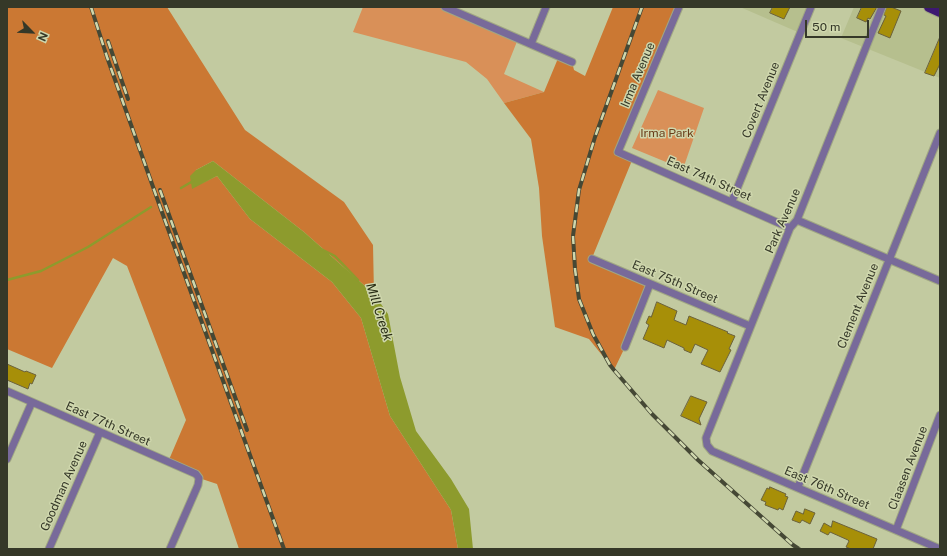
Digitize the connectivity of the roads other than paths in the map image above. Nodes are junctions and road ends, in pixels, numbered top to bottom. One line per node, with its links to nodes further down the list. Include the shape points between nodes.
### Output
1 (445, 7): 8 (street)
2 (546, 7): 8 (street)
3 (678, 7): 11 (street, Irma Avenue)
4 (811, 7): 12 (street, Covert Avenue)
5 (882, 7): 13 (street, Park Avenue)
6 (929, 7): 7 (main road)
7 (940, 12)
8 (530, 44): 9 (street)
9 (572, 62)
10 (940, 133): 16 (street, Clement Avenue)
11 (618, 152): 12 (street, East 74th Street)
12 (732, 201): 14 (street, East 74th Street)
13 (797, 220): 14 (street, Park Avenue); 16 (street)
14 (790, 228): 19 (street, Park Avenue)
15 (592, 258): 18 (street, East 75th Street)
16 (888, 260): 17 (street); 27 (street, Clement Avenue)
17 (940, 282)
18 (650, 284): 19 (street, East 75th Street); 20 (street)
19 (750, 326): 25 (street, Park Avenue, via 706,438)
20 (625, 347)
21 (7, 391): 22 (street, East 77th Street)
22 (32, 402): 24 (street, East 77th Street); 26 (street)
23 (940, 415): 28 (street, Claasen Avenue)
24 (100, 432): 29 (street, Goodman Avenue); 30 (street, East 77th Street, via 196,474 199,478)
25 (707, 445): 27 (street, East 76th Street, via 712,450)
26 (7, 459)
27 (798, 487): 28 (street, East 76th Street)
28 (896, 530): 31 (street, East 76th Street)
29 (49, 549)
30 (170, 549)
31 (940, 549)

